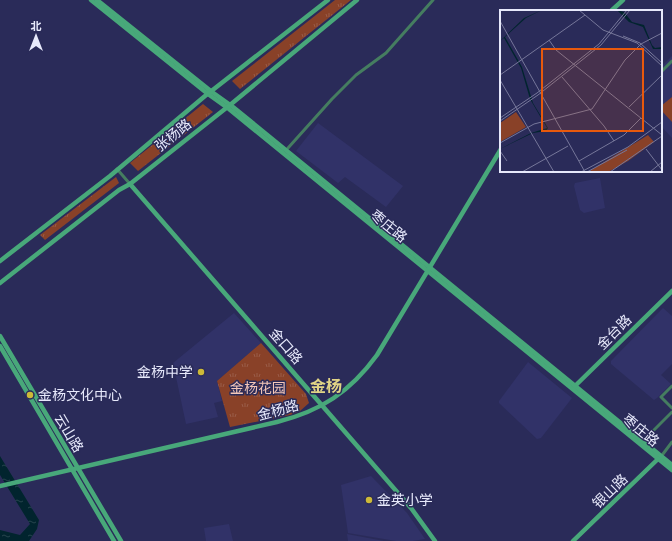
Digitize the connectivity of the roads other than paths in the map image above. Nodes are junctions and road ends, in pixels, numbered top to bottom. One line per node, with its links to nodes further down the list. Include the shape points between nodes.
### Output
1 (91, 0): 10 (street, 枣庄路)
2 (97, 0): 10 (street, 枣庄路)
3 (328, 0): 10 (street, 张杨路)
4 (357, 0): 11 (street, 张杨路)
5 (433, 0): 12 (street, via 386,53 351,80)
6 (623, 0): 7 (street)
7 (612, 10)
8 (672, 61): 9 (street)
9 (662, 71)
10 (210, 93): 11 (street, 枣庄路); 14 (street, 张杨路)
11 (228, 106): 15 (street, 张杨路); 17 (street, 枣庄路)
12 (288, 148)
13 (500, 151): 17 (street, 金杨路)
14 (117, 169): 15 (street, 金口路); 16 (street, 张杨路)
15 (130, 184): 18 (street, 张杨路); 24 (street, 金口路)
16 (0, 261)
17 (429, 270): 23 (street, 枣庄路); 24 (street, 金杨路, via 366,370 344,391)
18 (0, 282)
19 (672, 291): 23 (street, 金台路)
20 (0, 336): 31 (street, 云山路)
21 (0, 346): 31 (street, 云山路)
22 (672, 386): 25 (street, via 661,397)
23 (574, 387): 29 (street, 枣庄路)
24 (323, 405): 31 (street, 金杨路, via 277,422); 36 (street, 金口路, via 411,508)
25 (672, 408)
26 (672, 412): 27 (street)
27 (653, 431)
28 (672, 442): 29 (street)
29 (661, 456): 30 (street, 枣庄路); 32 (street, 枣庄路); 37 (street, 银山路)
30 (672, 465)
31 (75, 469): 33 (street, 金杨路); 34 (street, 云山路); 35 (street, 云山路)
32 (672, 470)
33 (1, 486)
34 (114, 541)
35 (120, 541)
36 (435, 541)
37 (573, 541)

